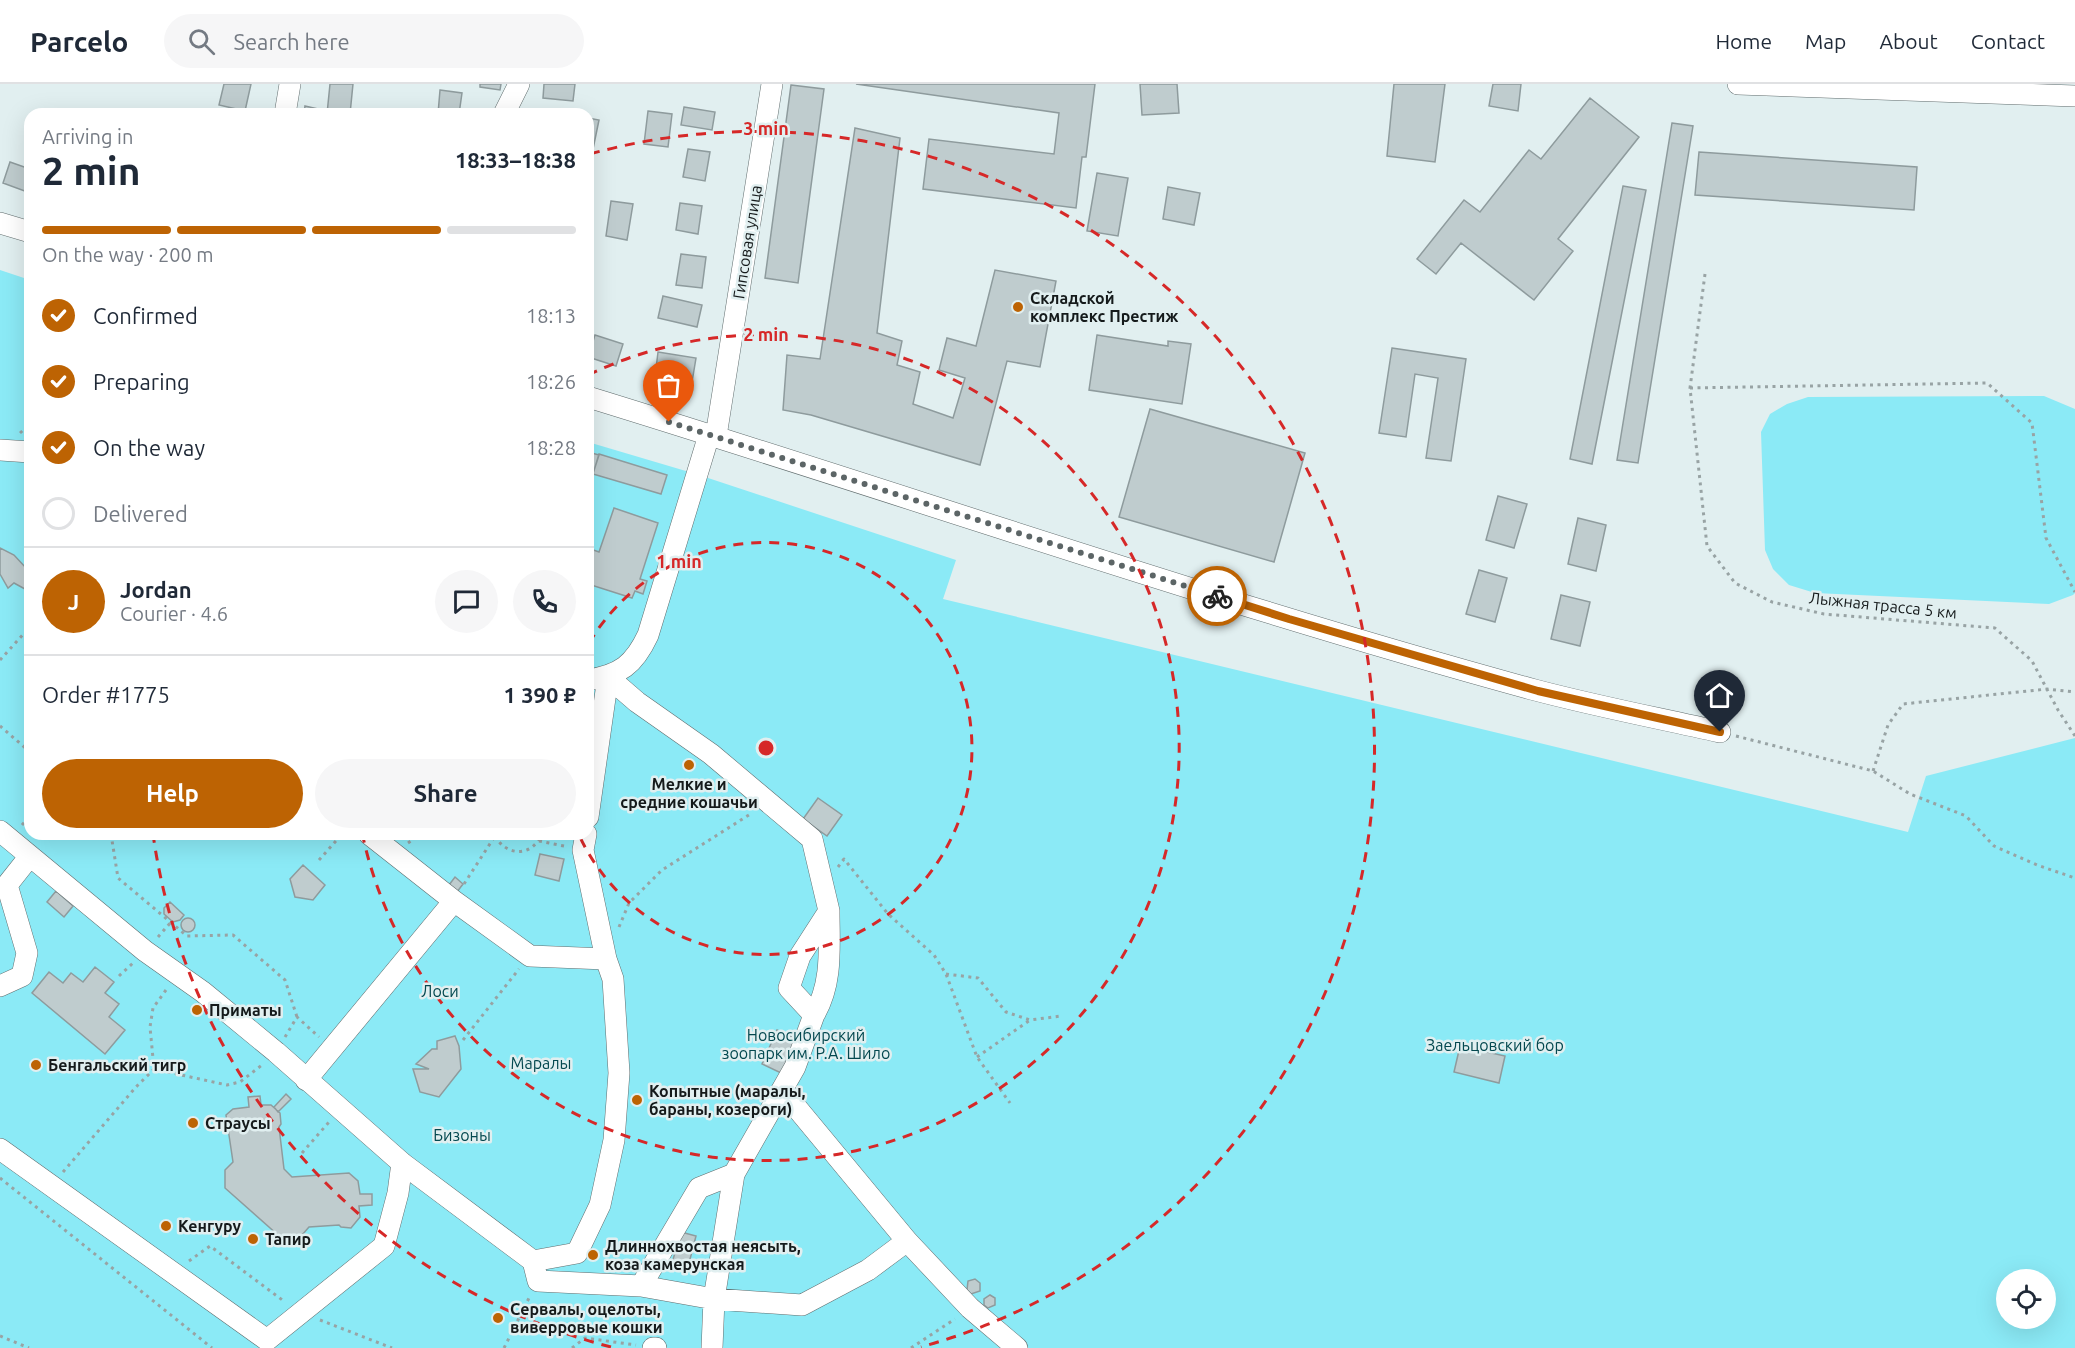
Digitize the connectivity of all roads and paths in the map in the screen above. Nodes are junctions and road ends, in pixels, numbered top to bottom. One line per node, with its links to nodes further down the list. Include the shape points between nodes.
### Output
1 (290, 84): 6 (street)
2 (519, 84): 7 (street)
3 (772, 84): 13 (street, Гипсовая улица)
4 (1738, 84): 5 (street)
5 (2075, 96)
6 (286, 108)
7 (507, 108)
8 (0, 223): 9 (street)
9 (24, 230)
10 (1706, 274): 11 (path, Лыжная трасса 5 км)
11 (1690, 388): 16 (path, via 1988,384 2032,423 2046,538); 20 (path, Лыжная трасса 5 км, via 1707,546 1735,583 1772,602 1824,614 1995,628 2032,661)
12 (594, 399): 13 (street)
13 (713, 436): 19 (street, Гипсовая улица, via 641,650 629,664); 23 (street, via 1289,619 1538,691)
14 (0, 450): 15 (street)
15 (24, 452)
16 (2075, 592)
17 (24, 633): 18 (path)
18 (0, 660)
19 (598, 678): 24 (street); 28 (street, via 711,754)
20 (2047, 688): 21 (path); 25 (path, Лыжная трасса 5 км); 27 (path, via 1903,704 1888,725)
21 (2075, 692)
22 (0, 726): 26 (path)
23 (1720, 732): 27 (path)
24 (594, 734)
25 (2075, 736)
26 (24, 747)
27 (1873, 771): 39 (path, via 1910,794 1966,816 1994,846)
28 (769, 803): 41 (street, via 812,839); 44 (path, via 662,870 629,903)
29 (0, 831): 37 (street)
30 (112, 840): 52 (path, via 118,878 187,936 233,935 285,980)
31 (337, 840): 38 (path)
32 (377, 840): 42 (street)
33 (492, 840): 42 (path)
34 (498, 840): 35 (path, via 512,851 527,850)
35 (539, 841): 36 (path)
36 (584, 842): 46 (street)
37 (30, 856): 40 (street); 48 (street)
38 (320, 860)
39 (2075, 878)
40 (3, 883): 49 (street, via 27,953 22,976)
41 (823, 884): 43 (street); 47 (path, via 844,859 888,914 934,955)
42 (454, 901): 45 (street); 55 (street)
43 (830, 911): 50 (street, via 829,974 822,1002); 50 (street, via 800,956 789,988)
44 (618, 931)
45 (530, 956): 46 (street); 54 (path)
46 (606, 960): 70 (street, via 613,979 619,1074 614,1140 600,1205 577,1253)
47 (946, 974): 53 (path, via 978,978 1006,1012); 57 (path)
48 (180, 975): 56 (street); 58 (path, via 153,1008 150,1027)
49 (0, 986)
50 (814, 1015): 60 (street)
51 (1061, 1016): 53 (path)
52 (297, 1017): 55 (path); 56 (path)
53 (1030, 1020): 57 (path)
54 (463, 1040)
55 (331, 1049): 59 (street)
56 (276, 1052): 58 (path, via 240,1082 227,1084); 59 (street)
57 (977, 1058): 61 (path)
58 (154, 1069): 68 (path)
59 (306, 1080): 62 (street)
60 (782, 1090): 66 (street); 69 (street)
61 (1010, 1103)
62 (340, 1109): 64 (path); 65 (street)
63 (0, 1149): 68 (street)
64 (302, 1153)
65 (402, 1163): 70 (street); 75 (street, via 384,1246)
66 (734, 1174): 72 (street, via 699,1188); 73 (street)
67 (0, 1178): 79 (path)
68 (52, 1185): 71 (street)
69 (907, 1241): 73 (street, via 868,1270 802,1305); 74 (street)
70 (536, 1271): 72 (street); 81 (path)
71 (172, 1272): 75 (path, via 210,1246); 77 (street)
72 (641, 1286): 73 (street)
73 (714, 1299): 84 (street)
74 (970, 1308): 85 (path); 86 (street)
75 (299, 1312): 77 (street); 80 (path)
76 (0, 1336): 78 (path)
77 (271, 1344)
78 (29, 1348)
79 (212, 1348)
80 (392, 1348)
81 (504, 1348)
82 (572, 1348): 83 (path, via 585,1338)
83 (654, 1348)
84 (712, 1348)
85 (911, 1348)
86 (1017, 1348)

